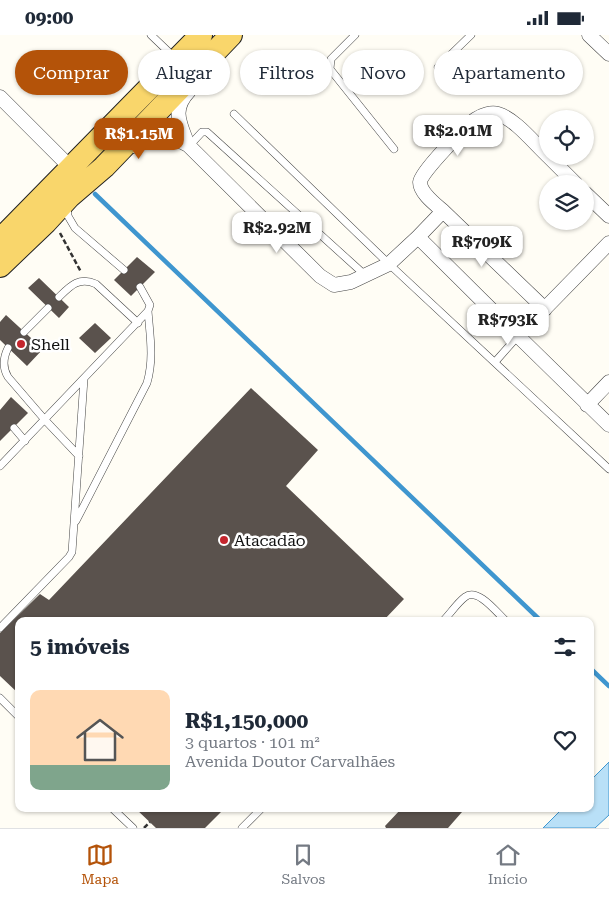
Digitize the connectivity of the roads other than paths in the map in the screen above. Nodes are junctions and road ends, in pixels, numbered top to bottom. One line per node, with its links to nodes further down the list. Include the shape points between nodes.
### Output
1 (151, 35): 7 (lane)
2 (201, 35): 8 (main road)
3 (231, 35): 9 (main road)
4 (355, 35): 19 (lane, via 331,59 330,69)
5 (472, 35): 10 (lane)
6 (589, 35): 11 (street)
7 (167, 50)
8 (187, 50)
9 (216, 50)
10 (456, 50)
11 (609, 53)
12 (143, 95): 22 (main road)
13 (173, 95): 21 (main road)
14 (185, 95): 17 (street, via 178,111)
15 (0, 97): 22 (street)
16 (234, 114): 31 (lane)
17 (188, 146): 21 (street, via 170,136 153,136 143,139); 34 (street, via 320,276 334,285); 34 (lane, via 202,132 207,132)
18 (539, 147): 26 (street, via 512,121 497,113 476,119 421,177 422,189)
19 (394, 149)
20 (557, 165): 23 (street)
21 (104, 167): 25 (main road)
22 (71, 168): 29 (main road)
23 (567, 175)
24 (594, 202): 27 (street)
25 (68, 204): 32 (main road); 33 (lane, via 70,220 75,228)
26 (443, 211): 28 (street); 38 (street)
27 (609, 216)
28 (418, 237): 31 (street); 42 (street)
29 (0, 240)
30 (609, 243): 38 (street)
31 (389, 264): 34 (street); 44 (lane)
32 (0, 266)
33 (124, 270)
34 (366, 276)
35 (140, 287): 39 (lane, via 150,305)
36 (59, 297): 40 (lane, via 73,283 96,284)
37 (48, 308): 41 (lane)
38 (545, 309): 42 (street)
39 (148, 311): 40 (lane); 55 (lane, via 152,354 147,383)
40 (138, 323): 45 (lane)
41 (24, 332)
42 (518, 336): 44 (lane); 47 (street)
43 (8, 348): 48 (lane, via 4,359 6,374)
44 (495, 362): 54 (lane)
45 (84, 379): 48 (lane); 52 (lane)
46 (609, 382): 47 (street)
47 (587, 405): 49 (street)
48 (45, 420): 51 (lane); 52 (lane)
49 (609, 425)
50 (14, 428): 51 (lane)
51 (25, 441): 53 (lane)
52 (79, 456): 55 (lane)
53 (0, 466)
54 (609, 469)
55 (75, 523): 58 (lane, via 69,557)
56 (448, 617): 57 (lane, via 466,596 473,595 480,596)
57 (502, 617)
58 (0, 629)
59 (0, 699): 60 (lane)
60 (15, 713)
61 (116, 812): 63 (lane)
62 (257, 812): 64 (lane)
63 (133, 828)
64 (242, 828)

